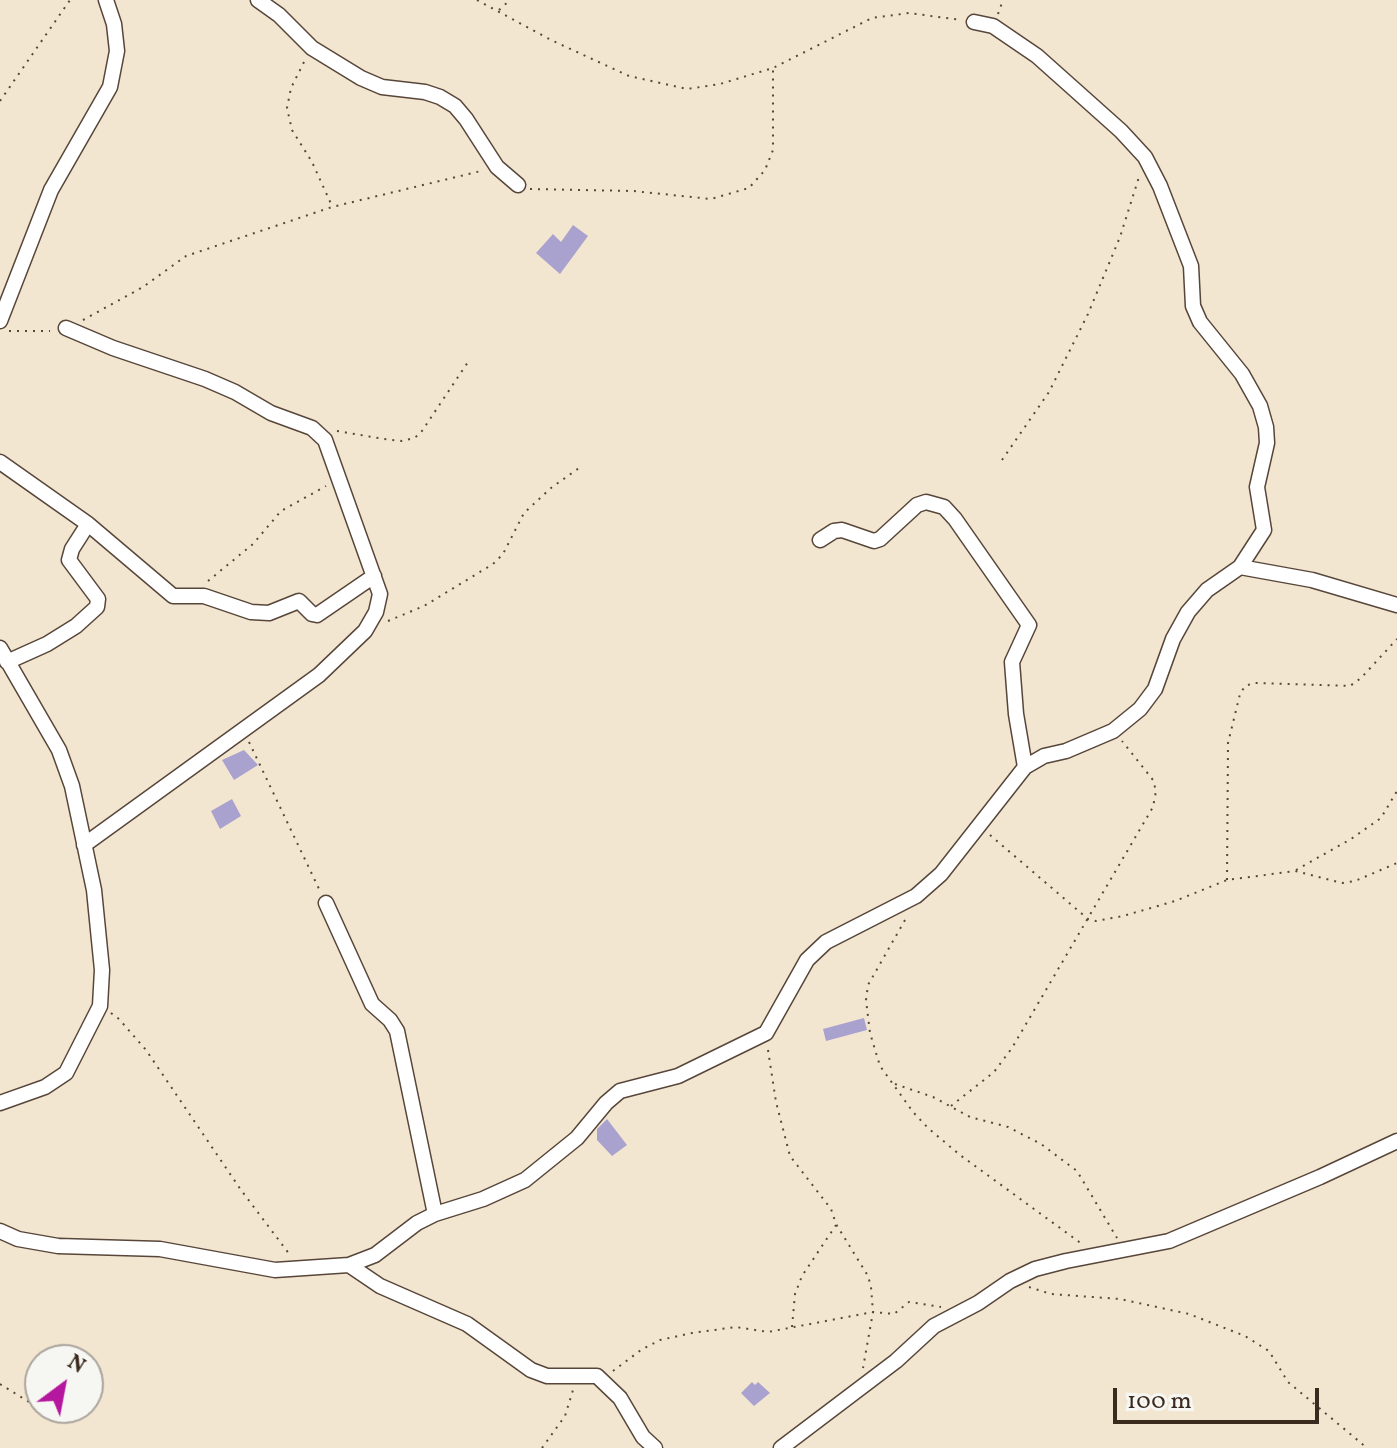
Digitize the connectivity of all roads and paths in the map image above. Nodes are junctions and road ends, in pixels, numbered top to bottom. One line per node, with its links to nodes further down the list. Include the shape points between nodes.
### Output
1 (70, 0): 10 (path)
2 (106, 0): 15 (street, via 117,51 110,87 51,190)
3 (258, 0): 8 (street)
4 (477, 0): 6 (path)
5 (510, 0): 6 (path)
6 (498, 10): 9 (path, via 646,81 687,89)
7 (974, 22): 9 (path, via 909,13 872,18); 11 (street, via 993,26 1037,56)
8 (312, 48): 12 (street, via 382,87 425,92 455,106); 14 (path, via 287,108 292,130)
9 (773, 68): 13 (path, via 773,150 749,188 711,199 633,191 538,191)
10 (0, 101)
11 (1145, 157): 20 (path, via 1088,314 1049,392); 26 (street, via 1185,246 1200,322 1242,374 1266,427 1257,487 1264,530)
12 (497, 167): 13 (street); 14 (path)
13 (518, 185)
14 (332, 207): 16 (path, via 186,256 143,287)
15 (0, 321)
16 (66, 328): 17 (path, via 17,333); 19 (street, via 215,383)
17 (0, 329)
18 (470, 359): 19 (path, via 414,438 402,441)
19 (312, 428): 23 (street, via 325,440)
20 (1002, 460)
21 (0, 462): 24 (street)
22 (579, 468): 30 (path, via 524,513 493,564)
23 (340, 479): 27 (street); 28 (path, via 281,511 253,544)
24 (88, 524): 28 (street, via 173,596); 33 (street, via 69,560 98,599 97,607 47,644)
25 (820, 540): 36 (street, via 842,530 874,541 917,505 944,507 1029,625 1012,662)
26 (1240, 567): 29 (street, via 1312,580); 35 (street, via 1207,590 1188,612 1155,689)
27 (374, 576): 28 (street, via 317,615 299,601 269,613); 34 (street, via 380,594 365,631 319,675)
28 (193, 596)
29 (1397, 605)
30 (389, 621)
31 (1397, 639): 42 (path, via 1350,686 1245,686 1228,743)
32 (0, 648): 33 (street)
33 (7, 662): 39 (street, via 59,750)
34 (243, 730): 39 (street); 43 (path)
35 (1113, 731): 36 (street); 44 (path, via 1138,759 1156,791 1153,807)
36 (1025, 767): 38 (street)
37 (1397, 791): 41 (path, via 1381,818)
38 (980, 826): 44 (path); 47 (street, via 916,896 826,942 807,960)
39 (84, 845): 46 (street, via 100,929)
40 (1397, 863): 41 (path, via 1342,883)
41 (1295, 871): 42 (path)
42 (1227, 880): 44 (path, via 1123,916)
43 (326, 903): 52 (street, via 372,1004 397,1031)
44 (1088, 919): 50 (path, via 1012,1048 994,1072)
45 (905, 920): 48 (path, via 873,971 866,1000 873,1046)
46 (100, 1006): 49 (street, via 66,1073 45,1087); 58 (path, via 146,1050)
47 (766, 1033): 52 (street, via 678,1076 620,1091 577,1138 525,1180); 53 (path, via 790,1156)
48 (893, 1083): 50 (path); 56 (path, via 913,1112 960,1155)
49 (0, 1103)
50 (951, 1106): 55 (path, via 1023,1134 1077,1171)
51 (1397, 1141): 55 (street, via 1169,1241)
52 (435, 1214): 57 (street, via 375,1255)
53 (836, 1224): 61 (path, via 868,1276); 62 (path, via 802,1276)
54 (0, 1231): 58 (street, via 58,1246 160,1249)
55 (1124, 1249): 56 (street)
56 (1096, 1254): 59 (street)
57 (349, 1265): 58 (street); 63 (street, via 380,1286 467,1324 531,1370)
58 (302, 1270)
59 (1010, 1281): 60 (street); 71 (path, via 1051,1294 1120,1299 1189,1314 1245,1336 1269,1351 1288,1382)
60 (960, 1311): 61 (path, via 909,1302 894,1314); 66 (street)
61 (873, 1312): 62 (path); 66 (path)
62 (792, 1330): 64 (path, via 736,1327 660,1340)
63 (574, 1376): 64 (street); 68 (path, via 565,1416)
64 (597, 1376): 69 (street, via 620,1398)
65 (0, 1384): 67 (path)
66 (862, 1386): 70 (street)
67 (24, 1399)
68 (542, 1448)
69 (655, 1448)
70 (781, 1448)
71 (1367, 1448)

